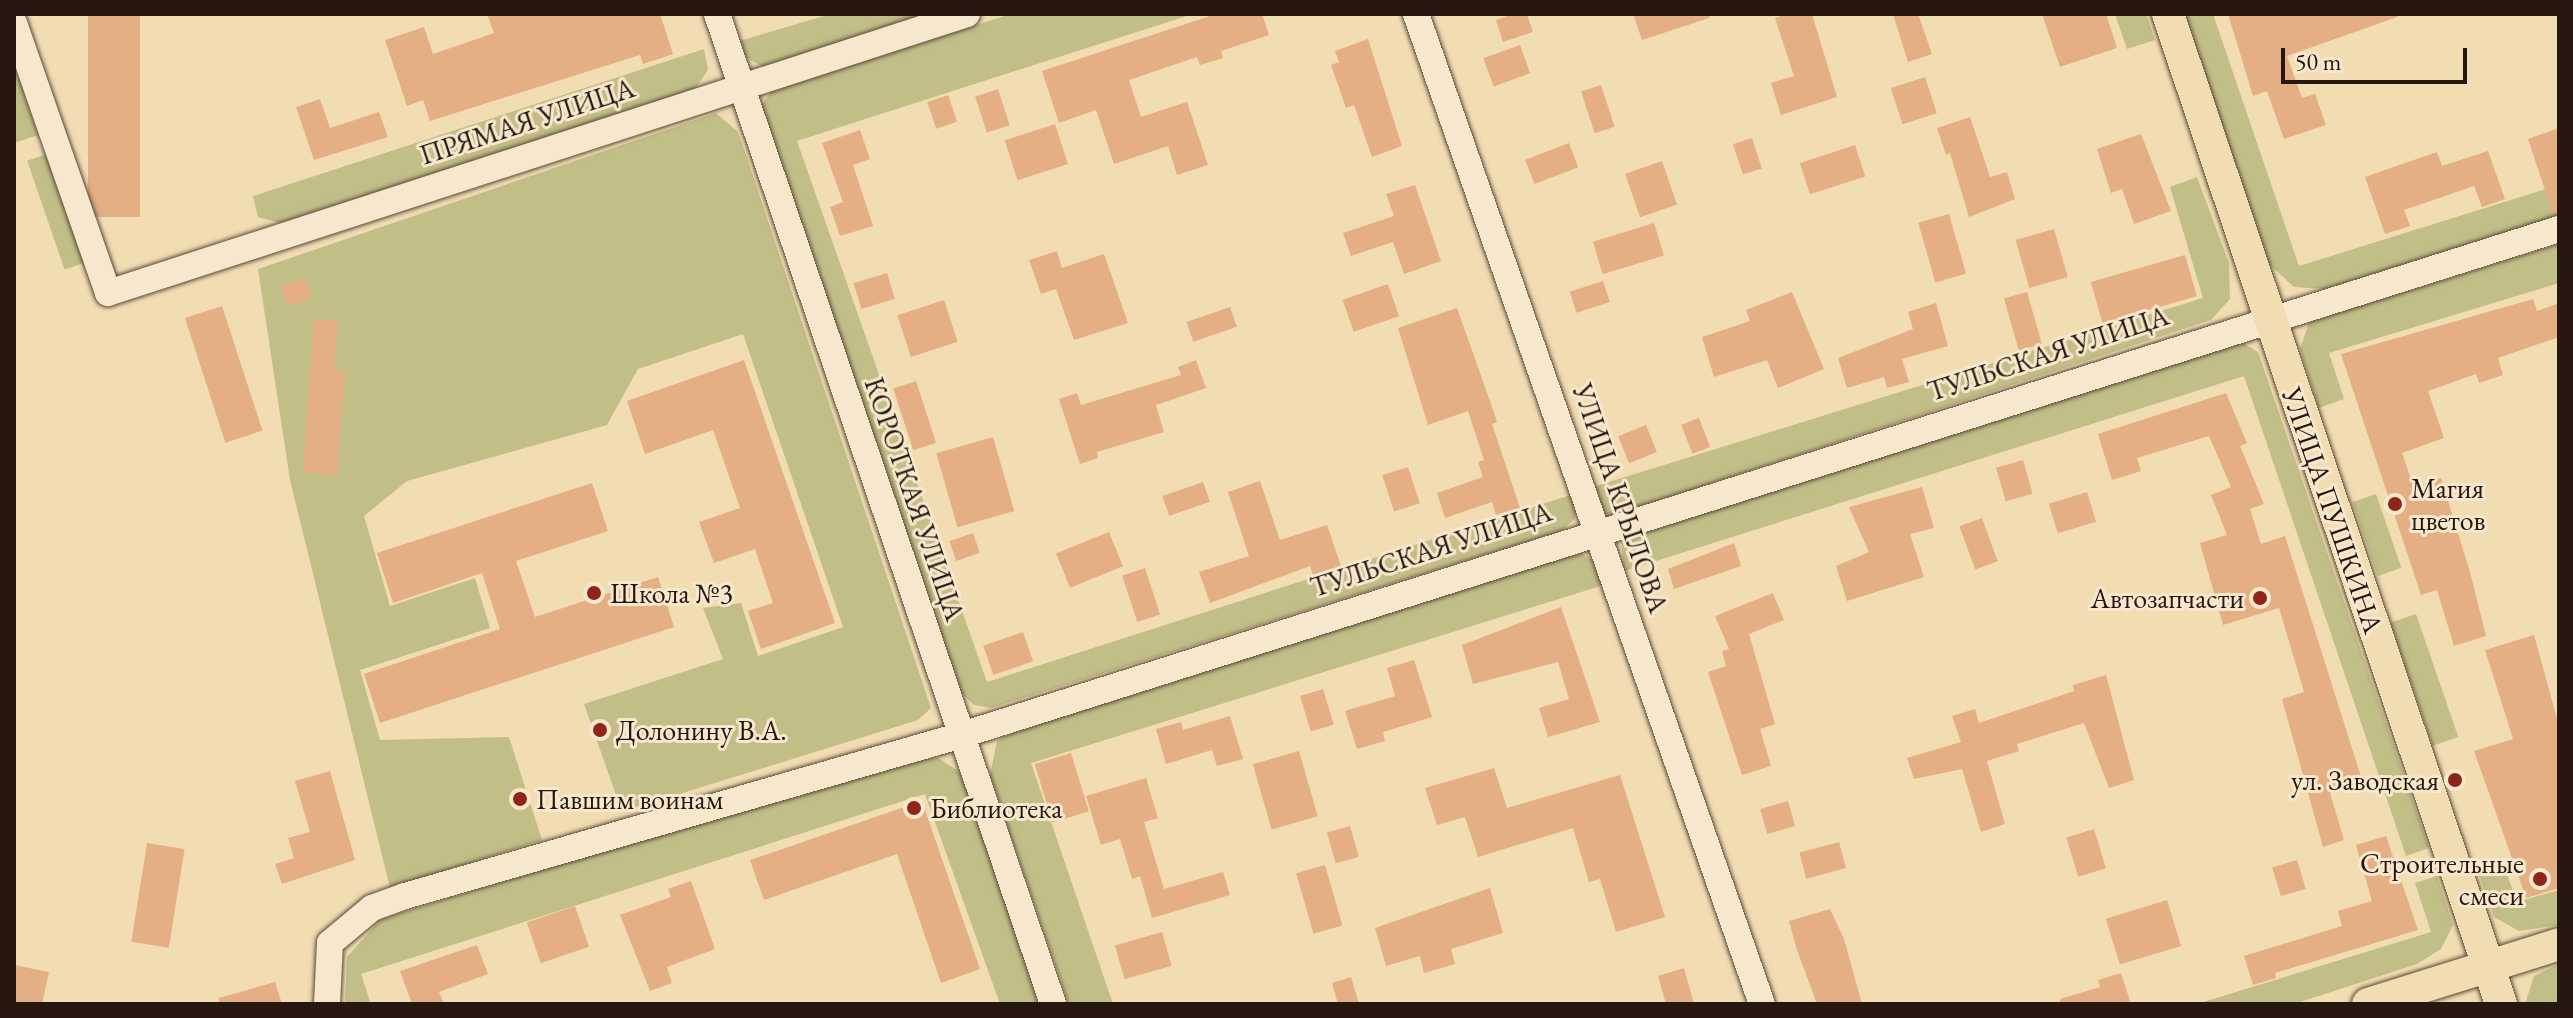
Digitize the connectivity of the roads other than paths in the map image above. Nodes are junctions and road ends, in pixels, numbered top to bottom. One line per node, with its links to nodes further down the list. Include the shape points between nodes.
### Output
1 (717, 14): 6 (street, КОРОТКАЯ УЛИЦА)
2 (967, 14): 6 (street, ПРЯМАЯ УЛИЦА)
3 (1416, 14): 9 (street, УЛИЦА КРЫЛОВА)
4 (2168, 14): 8 (main road, УЛИЦА ПУШКИНА)
5 (14, 23): 6 (street, ПРЯМАЯ УЛИЦА, via 108,293)
6 (741, 83): 10 (street, КОРОТКАЯ УЛИЦА)
7 (2559, 229): 8 (street, ТУЛЬСКАЯ УЛИЦА)
8 (2268, 317): 9 (street, ТУЛЬСКАЯ УЛИЦА); 12 (main road, УЛИЦА ПУШКИНА)
9 (1600, 529): 10 (street, ТУЛЬСКАЯ УЛИЦА); 15 (street, УЛИЦА КРЫЛОВА)
10 (962, 735): 13 (street, ТУЛЬСКАЯ УЛИЦА, via 372,908 330,943); 14 (street, КОРОТКАЯ УЛИЦА)
11 (2559, 944): 12 (main road)
12 (2488, 966): 16 (main road); 17 (main road, УЛИЦА ПУШКИНА)
13 (327, 1004)
14 (1053, 1004)
15 (1762, 1004)
16 (2368, 1004)
17 (2501, 1004)

